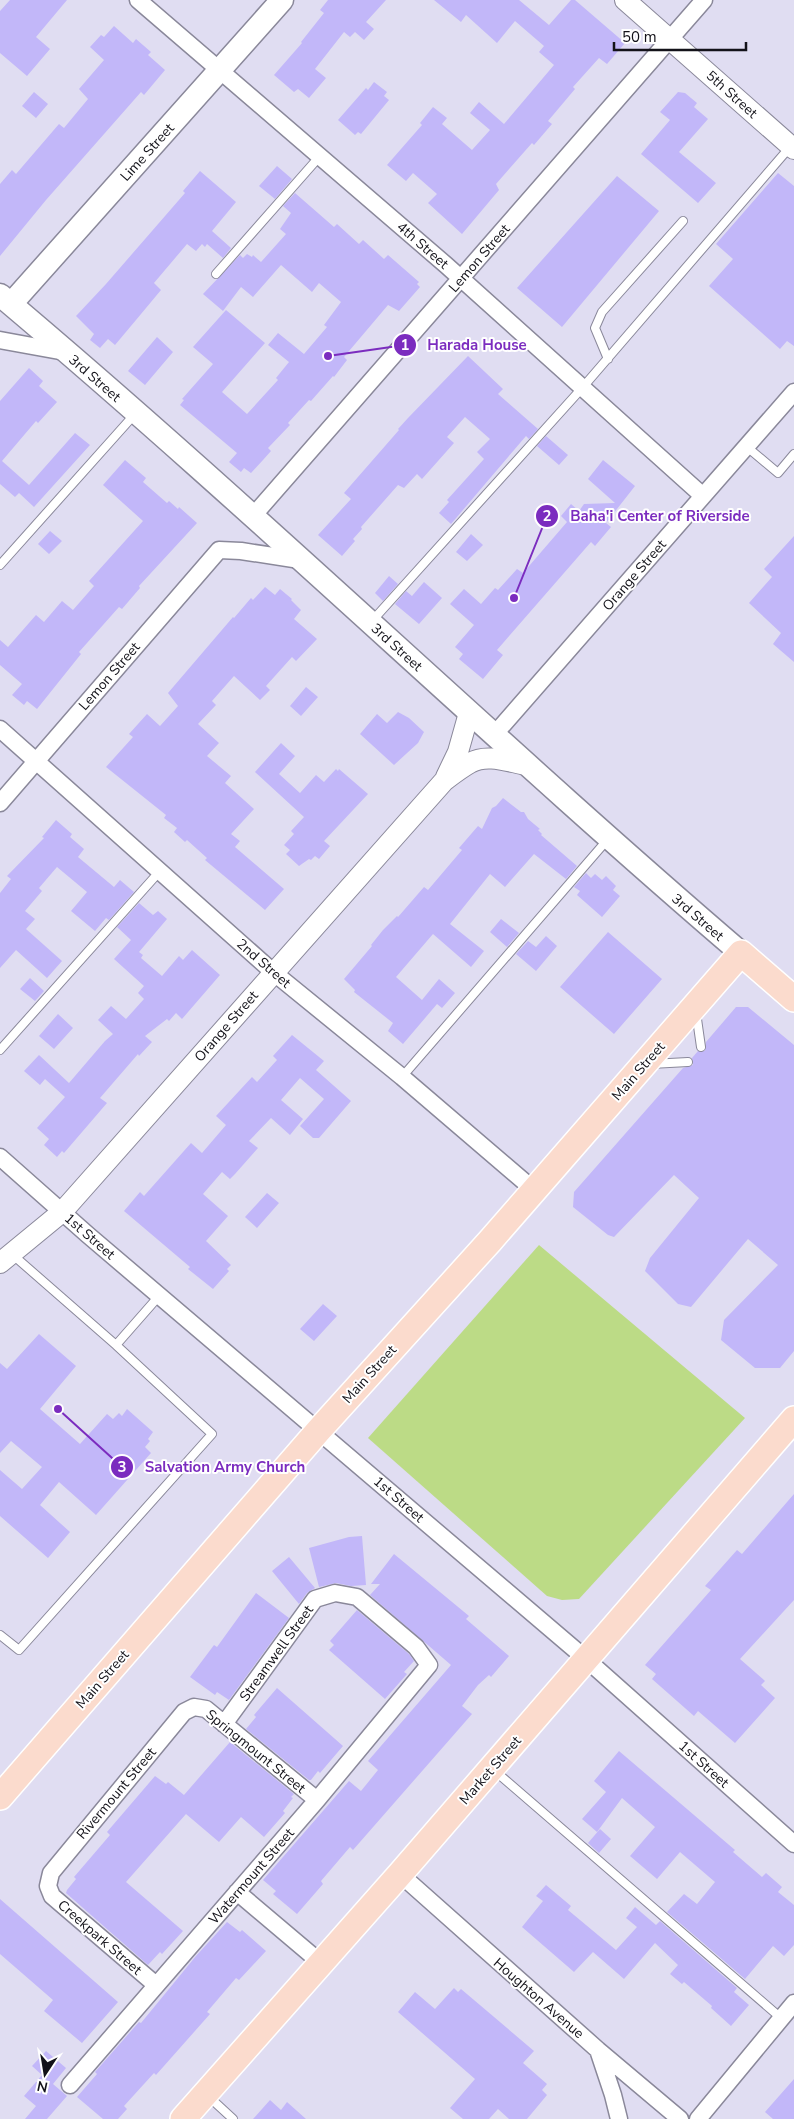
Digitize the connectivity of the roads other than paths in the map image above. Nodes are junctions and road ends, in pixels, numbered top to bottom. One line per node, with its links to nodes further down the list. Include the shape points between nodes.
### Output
1 (138, 0): 6 (street, 4th Street)
2 (282, 0): 6 (main road, Lime Street)
3 (625, 0): 5 (street, 5th Street)
4 (704, 0): 5 (street, Lemon Street)
5 (670, 38): 7 (street, 5th Street); 11 (street, Lemon Street)
6 (220, 70): 8 (street, 4th Street); 12 (main road, Lime Street)
7 (792, 147): 15 (lane)
8 (320, 156): 10 (lane); 11 (street, 4th Street)
9 (683, 221): 15 (lane, via 602,312 596,328)
10 (216, 274)
11 (461, 278): 16 (street, 4th Street); 22 (street, Lemon Street)
12 (5, 299): 14 (main road, 3rd Street)
13 (0, 340): 14 (street)
14 (65, 352): 18 (main road, 3rd Street)
15 (608, 359): 16 (lane)
16 (583, 387): 21 (street, 4th Street); 25 (lane)
17 (794, 392): 19 (street, Orange Street)
18 (135, 413): 22 (main road, 3rd Street); 24 (lane)
19 (747, 447): 20 (lane, via 778,473); 21 (street, Orange Street)
20 (794, 454)
21 (704, 496): 28 (street, Orange Street)
22 (253, 516): 23 (main road, 3rd Street)
23 (300, 560): 25 (main road, 3rd Street); 29 (street, Lemon Street, via 219,550)
24 (0, 565)
25 (370, 623): 26 (main road, 3rd Street)
26 (469, 713): 28 (main road, 3rd Street); 31 (street, Orange Street, via 458,752)
27 (0, 730): 29 (street, 2nd Street)
28 (494, 735): 30 (main road, 3rd Street)
29 (36, 761): 32 (street, Lemon Street); 34 (street, 2nd Street)
30 (527, 765): 31 (street, Orange Street, via 491,758 471,762); 33 (main road, 3rd Street)
31 (444, 781): 36 (street, Orange Street)
32 (0, 803)
33 (608, 839): 35 (main road, 3rd Street); 43 (lane)
34 (160, 871): 36 (street, 2nd Street); 40 (lane)
35 (740, 954): 37 (main road, 3rd Street); 38 (main road, Main Street)
36 (273, 972): 43 (street, 2nd Street); 46 (street, Orange Street)
37 (794, 999)
38 (695, 1007): 39 (lane); 42 (main road, Main Street)
39 (701, 1047)
40 (0, 1050)
41 (688, 1062): 42 (lane)
42 (644, 1064): 45 (main road, Main Street)
43 (402, 1077): 45 (street, 2nd Street)
44 (0, 1157): 46 (street, 1st Street)
45 (534, 1190): 51 (main road, Main Street)
46 (62, 1212): 47 (street, Orange Street); 48 (street, 1st Street)
47 (6, 1258): 49 (lane)
48 (160, 1296): 49 (lane); 51 (street, 1st Street)
49 (116, 1345): 53 (lane, via 212,1434 18,1650)
50 (793, 1420): 54 (main road, Market Street)
51 (319, 1430): 54 (street, 1st Street); 58 (main road, Main Street)
52 (335, 1593): 56 (street, Streamwell Street, via 315,1599); 59 (street, Watermount Street, via 357,1597 416,1647 429,1665)
53 (0, 1635)
54 (586, 1659): 57 (main road, Market Street); 60 (street, 1st Street)
55 (194, 1707): 56 (street, Springmount Street, via 206,1709); 62 (street, Rivermount Street, via 184,1712 50,1873)
56 (224, 1724): 59 (street, Springmount Street)
57 (492, 1768): 61 (main road, Market Street); 67 (lane)
58 (0, 1797)
59 (317, 1800): 63 (street, Watermount Street)
60 (794, 1844)
61 (400, 1874): 64 (main road, Market Street); 68 (street, Houghton Avenue)
62 (48, 1886): 65 (street, Creekpark Street, via 52,1896)
63 (237, 1892): 64 (street); 65 (street, Watermount Street)
64 (321, 1963): 70 (main road, Market Street)
65 (156, 1985): 69 (street, Watermount Street)
66 (794, 2003): 67 (street)
67 (781, 2018): 75 (street)
68 (598, 2050): 73 (street); 74 (street, Houghton Avenue)
69 (70, 2085)
70 (206, 2094): 71 (main road, Market Street); 72 (lane)
71 (183, 2119)
72 (233, 2119)
73 (619, 2119)
74 (680, 2119)
75 (698, 2119)

